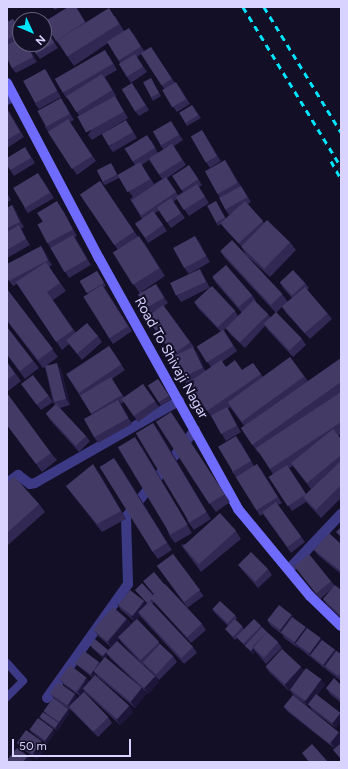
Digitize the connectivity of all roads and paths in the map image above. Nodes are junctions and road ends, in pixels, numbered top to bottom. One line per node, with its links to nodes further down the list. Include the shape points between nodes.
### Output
1 (7, 83): 2 (street, Road To Shivaji Nagar)
2 (10, 98): 3 (street, Road To Shivaji Nagar)
3 (179, 401): 4 (street, Road To Shivaji Nagar); 5 (street, via 35,483 30,484 18,475)
4 (195, 430): 7 (street, Road To Shivaji Nagar, via 238,509); 11 (street, via 126,517 128,584)
5 (7, 483)
6 (341, 514): 7 (street)
7 (290, 569): 8 (street, Road To Shivaji Nagar, via 310,596)
8 (341, 626)
9 (7, 662): 10 (lane, via 23,681)
10 (7, 697)
11 (47, 698)

